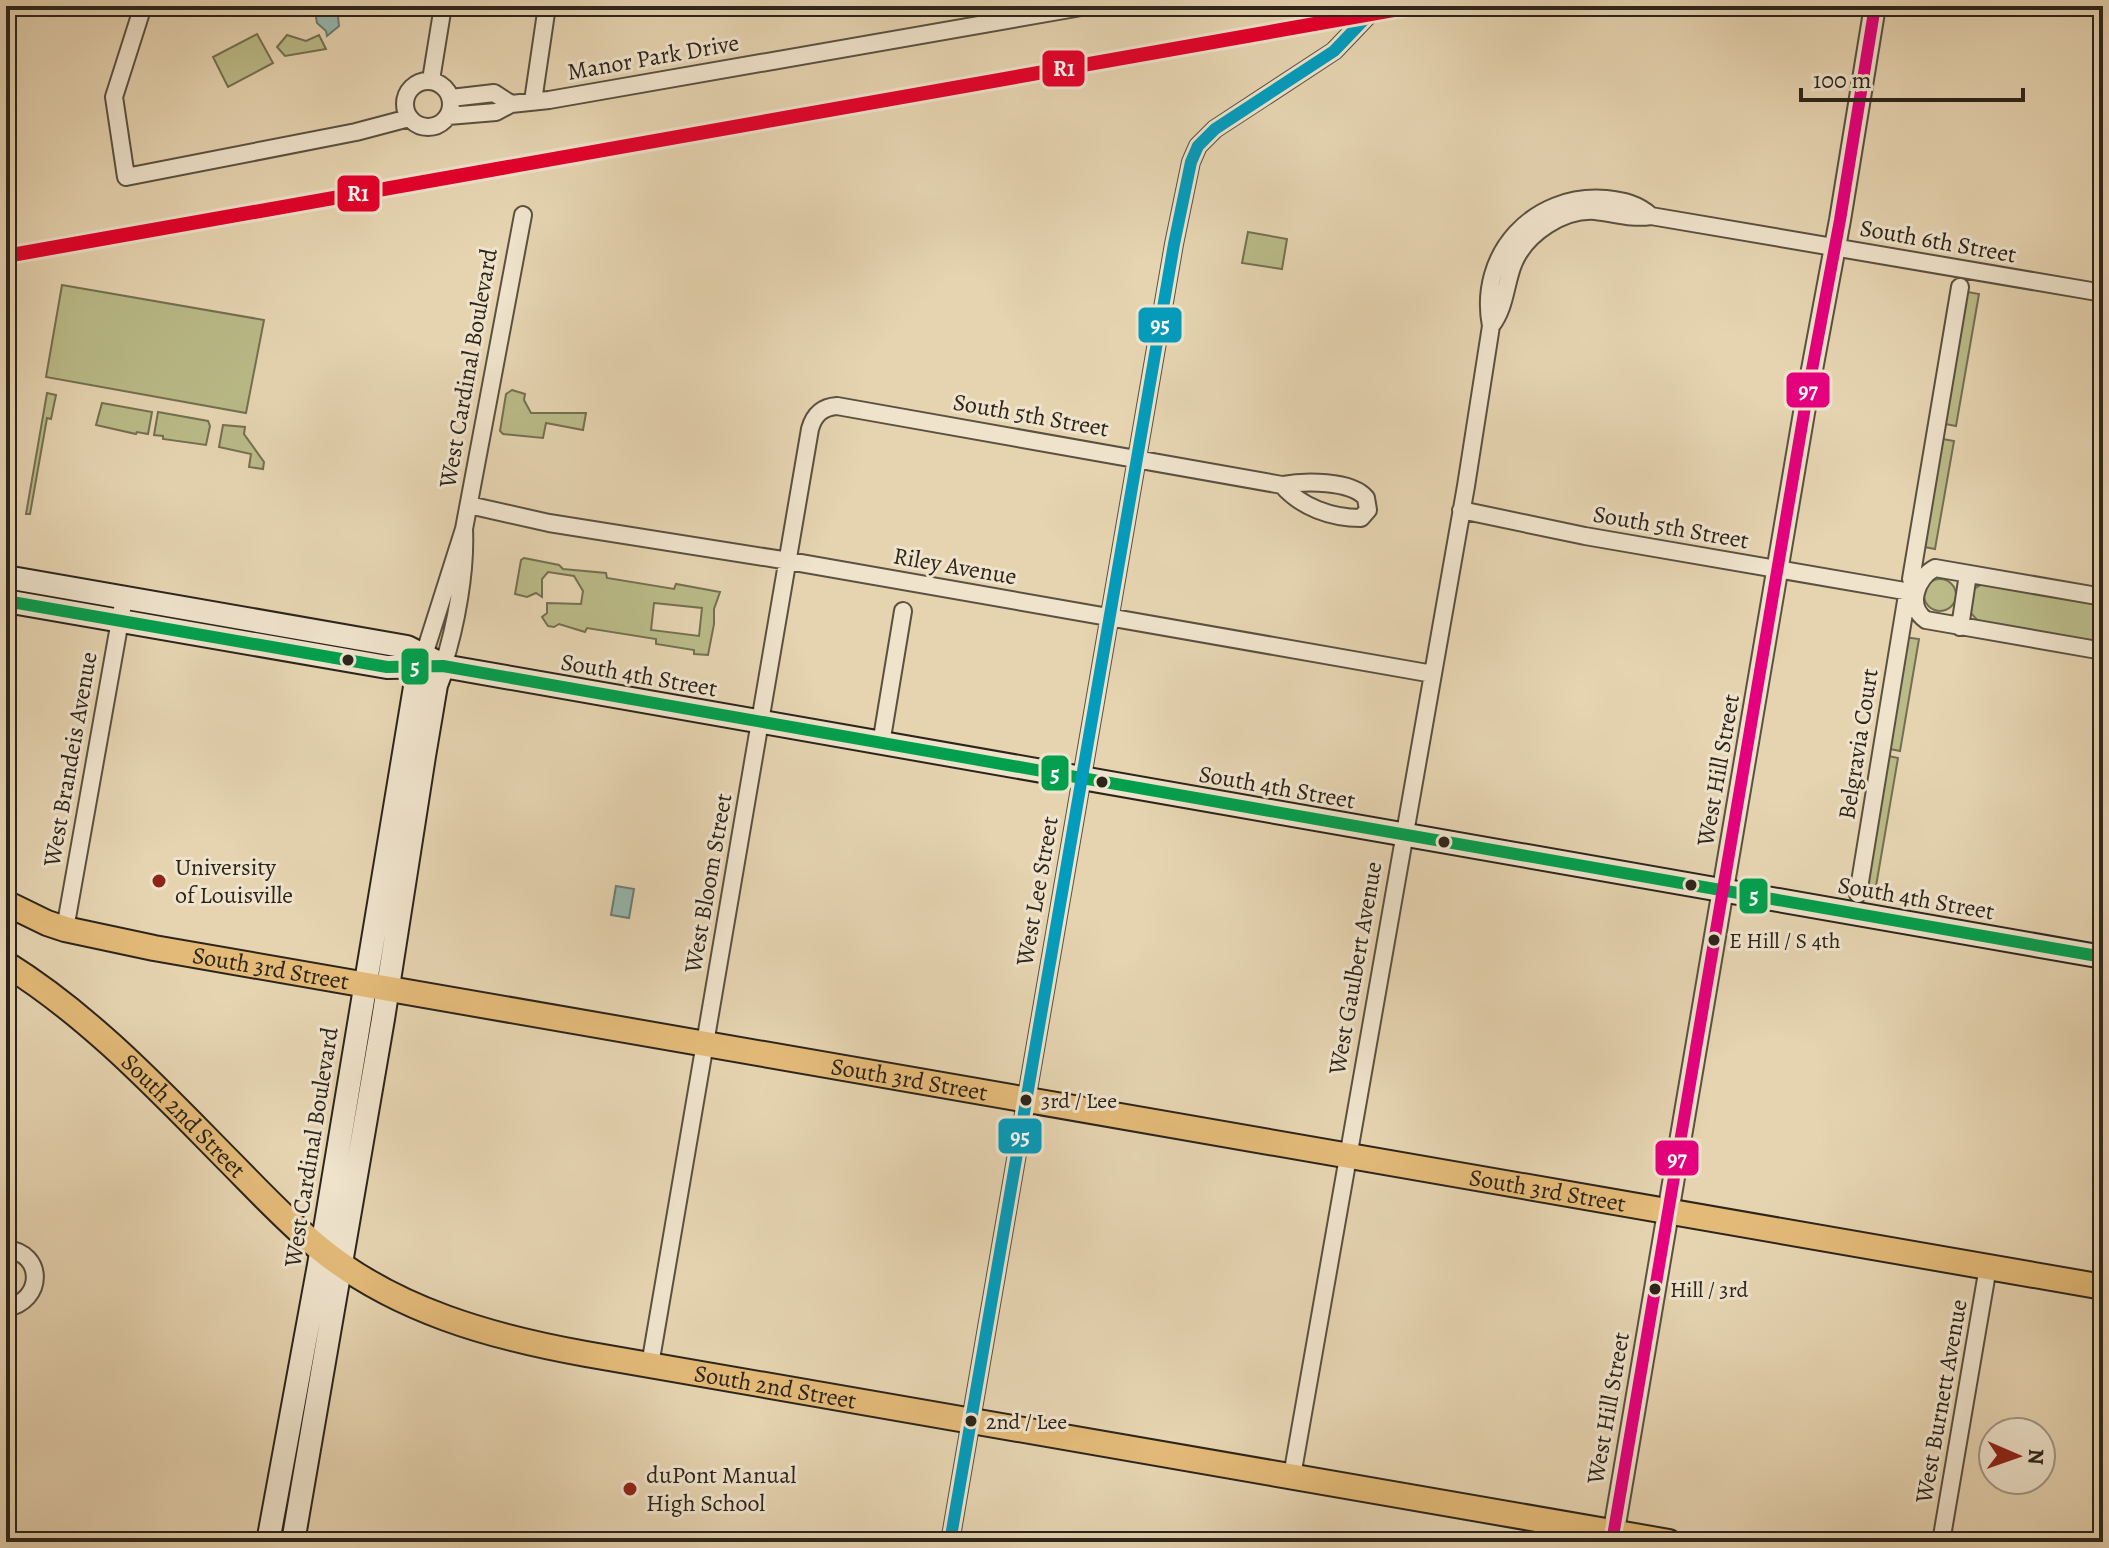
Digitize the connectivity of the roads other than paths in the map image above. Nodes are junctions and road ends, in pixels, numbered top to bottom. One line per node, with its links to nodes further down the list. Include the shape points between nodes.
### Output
1 (143, 6): 12 (street, Manor Park Drive, via 114,97 126,177)
2 (443, 6): 7 (street)
3 (547, 6): 9 (street)
4 (1087, 6): 9 (street, Manor Park Drive)
5 (1377, 6): 19 (street, West Lee Street, via 1334,51 1215,129 1194,154)
6 (1875, 6): 15 (street, West Hill Street)
7 (431, 80): 8 (street); 12 (street, via 408,91)
8 (451, 98): 10 (street, Manor Park Drive, via 494,93); 11 (street)
9 (533, 101): 10 (street, Manor Park Drive)
10 (511, 104): 11 (street, Manor Park Drive, via 496,112)
11 (448, 116): 12 (street, Manor Park Drive, via 434,127)
12 (409, 118)
13 (523, 215): 21 (street, West Cardinal Boulevard)
14 (1669, 219): 15 (street, South 6th Street); 22 (street, West Gaulbert Avenue, via 1651,216 1639,205 1592,198 1536,214 1517,231 1491,287 1491,326)
15 (1834, 247): 17 (street, South 6th Street); 24 (street, West Hill Street)
16 (1960, 287): 27 (street, Belgravia Court)
17 (2103, 293)
18 (820, 412): 19 (street, South 5th Street, via 837,406); 23 (street, West Bloom Street, via 810,429)
19 (1137, 458): 20 (street, South 5th Street); 32 (street, West Lee Street)
20 (1282, 485)
21 (469, 505): 23 (street, Riley Avenue); 35 (street, West Cardinal Boulevard, via 449,647)
22 (1461, 510): 24 (street, South 5th Street); 36 (street, West Gaulbert Avenue)
23 (789, 561): 32 (street, Riley Avenue); 37 (street, West Bloom Street)
24 (1779, 570): 27 (street, South 5th Street); 41 (street, West Hill Street)
25 (1968, 574): 27 (street, via 1935,568); 28 (street); 33 (street)
26 (6, 577): 30 (main road, South 4th Street)
27 (1911, 591): 33 (street, via 1919,616); 42 (street, Belgravia Court)
28 (2103, 597)
29 (6, 601): 30 (main road, South 4th Street)
30 (122, 610): 35 (main road, South 4th Street, via 387,667); 44 (street, West Brandeis Avenue)
31 (903, 611): 38 (street)
32 (1109, 617): 36 (street, Riley Avenue); 39 (street, West Lee Street)
33 (1960, 627): 34 (street)
34 (2103, 651)
35 (429, 663): 37 (main road, South 4th Street); 47 (main road, West Cardinal Boulevard, via 436,685)
36 (1433, 674): 40 (street, West Gaulbert Avenue)
37 (760, 723): 38 (main road, South 4th Street); 48 (street, West Bloom Street)
38 (881, 744): 39 (main road, South 4th Street)
39 (1081, 779): 40 (main road, South 4th Street); 49 (street, West Lee Street)
40 (1403, 835): 41 (main road, South 4th Street); 50 (street, West Gaulbert Avenue)
41 (1723, 891): 45 (main road, South 4th Street); 51 (street, West Hill Street)
42 (1858, 894)
43 (6, 903): 44 (main road, South 3rd Street)
44 (65, 929): 47 (main road, South 3rd Street)
45 (2103, 957)
46 (6, 964): 53 (main road, South 2nd Street, via 81,1018 282,1216)
47 (376, 987): 48 (main road, South 3rd Street); 53 (main road, West Cardinal Boulevard)
48 (705, 1044): 49 (main road, South 3rd Street); 57 (street, West Bloom Street)
49 (1026, 1100): 50 (main road, South 3rd Street); 58 (street, West Lee Street)
50 (1347, 1156): 51 (main road, South 3rd Street); 59 (street, West Gaulbert Avenue)
51 (1668, 1211): 54 (main road, South 3rd Street); 60 (street, West Hill Street)
52 (6, 1249): 56 (street, via 30,1261 35,1279 23,1302)
53 (330, 1256): 57 (main road, South 2nd Street, via 413,1304 498,1337); 61 (main road, West Cardinal Boulevard); 62 (main road, West Cardinal Boulevard)
54 (1988, 1267): 55 (main road, South 3rd Street); 65 (street, West Burnett Avenue)
55 (2103, 1287)
56 (6, 1308)
57 (650, 1365): 58 (main road, South 2nd Street)
58 (971, 1421): 59 (main road, South 2nd Street); 63 (street, West Lee Street)
59 (1292, 1476): 60 (main road, South 2nd Street)
60 (1613, 1537): 64 (main road, South 2nd Street)
61 (268, 1542)
62 (293, 1542)
63 (950, 1542)
64 (1669, 1542)
65 (1941, 1542)

